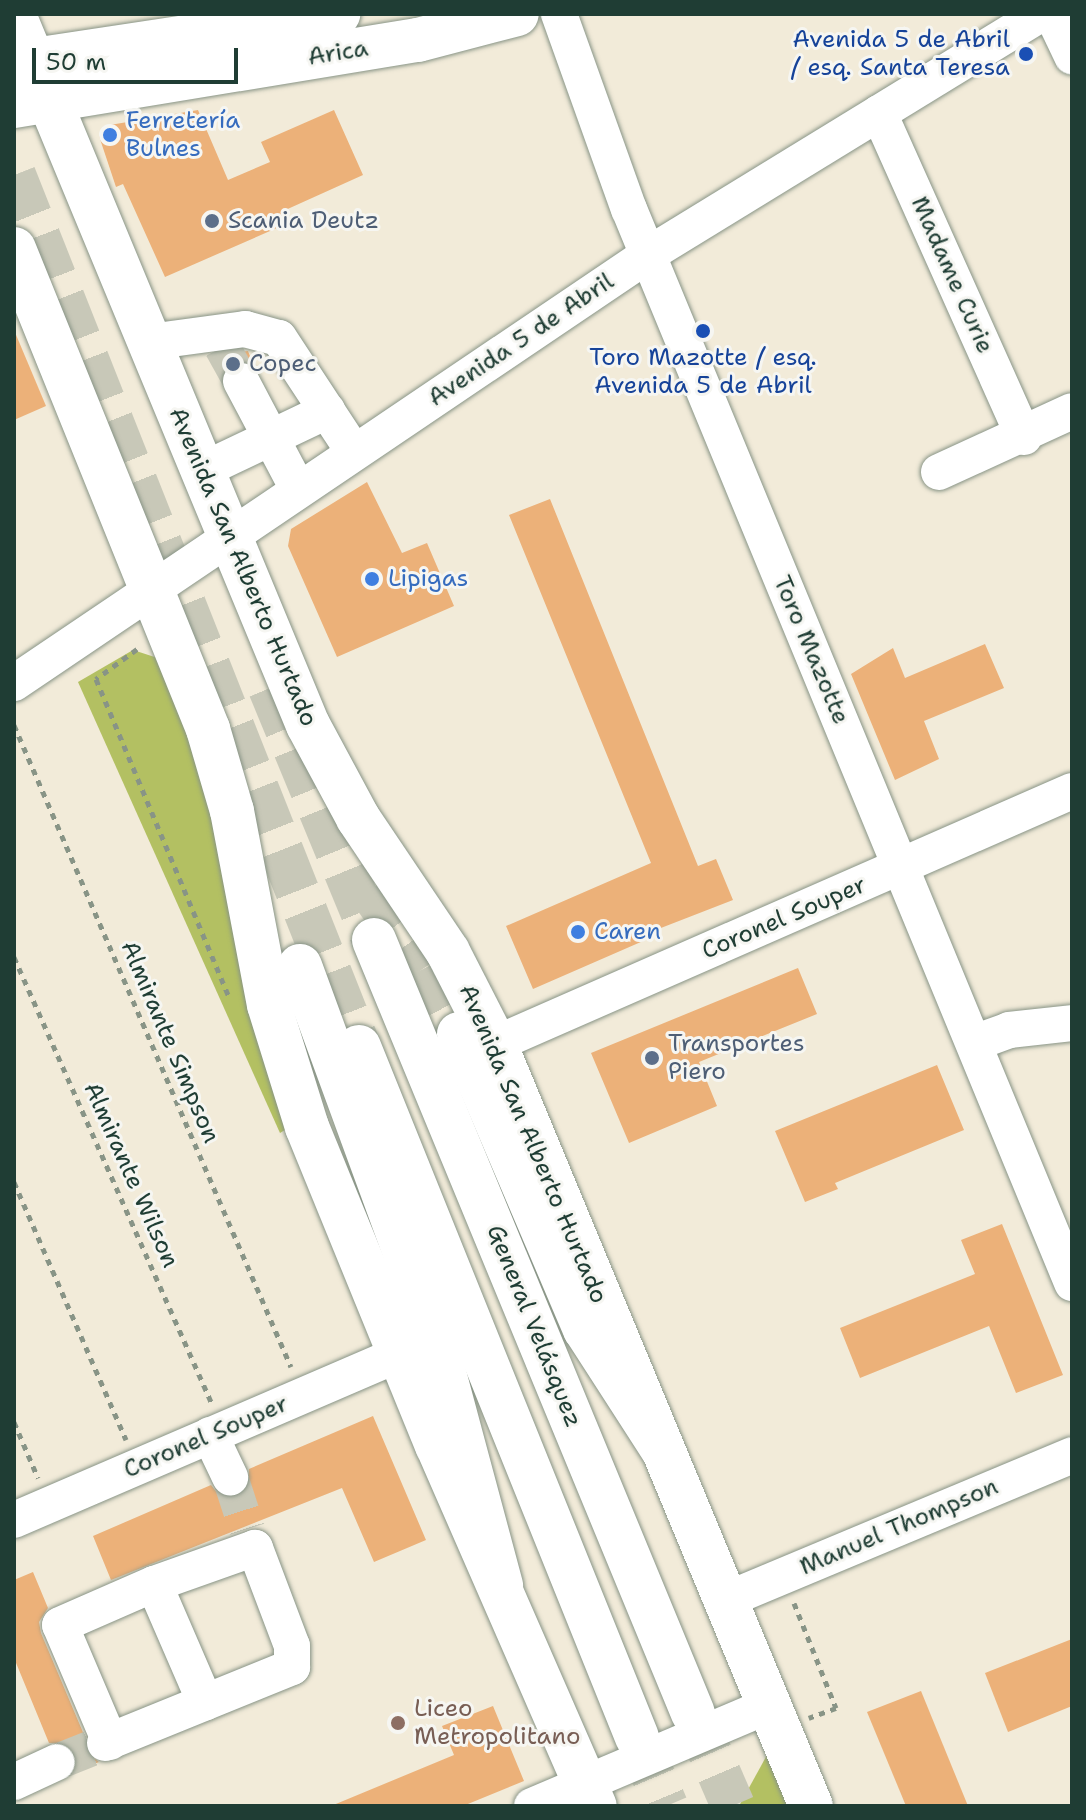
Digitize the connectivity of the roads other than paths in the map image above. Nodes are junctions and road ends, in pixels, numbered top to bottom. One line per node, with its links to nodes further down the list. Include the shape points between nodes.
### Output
1 (338, 14): 8 (main road, Arica)
2 (517, 14): 9 (main road, Arica, via 418,40)
3 (559, 14): 12 (street, Toro Mazotte)
4 (1040, 14): 10 (street, Avenida 5 de Abril)
5 (1052, 14): 7 (street)
6 (14, 15): 8 (main road, Avenida San Alberto Hurtado)
7 (1072, 56)
8 (24, 62): 9 (main road, Avenida San Alberto Hurtado)
9 (33, 104): 13 (main road, Avenida San Alberto Hurtado)
10 (879, 113): 12 (street, Avenida 5 de Abril); 17 (street, Madame Curie)
11 (14, 249): 24 (main road)
12 (649, 254): 19 (street, Avenida 5 de Abril); 27 (street, Toro Mazotte)
13 (149, 342): 15 (street, via 218,341 245,329 279,338); 20 (main road, Avenida San Alberto Hurtado)
14 (241, 381): 18 (street)
15 (327, 411): 18 (street); 19 (street)
16 (1072, 411): 17 (street)
17 (1024, 437): 21 (street)
18 (272, 440): 20 (street); 22 (street)
19 (354, 452): 22 (street, Avenida 5 de Abril)
20 (201, 471): 23 (main road, Avenida San Alberto Hurtado)
21 (939, 472)
22 (298, 489): 23 (street, Avenida 5 de Abril)
23 (228, 536): 24 (street, Avenida 5 de Abril); 31 (main road, Avenida San Alberto Hurtado, via 331,772 448,952)
24 (155, 588): 25 (street, Avenida 5 de Abril); 35 (main road, via 219,764 269,1005 294,1089)
25 (14, 683)
26 (1072, 791): 27 (street, Coronel Souper)
27 (902, 867): 31 (street, Coronel Souper); 32 (street, Toro Mazotte)
28 (374, 940): 44 (main road, General Velásquez)
29 (300, 966): 41 (main road, via 431,1324)
30 (1072, 1023): 32 (street, via 1009,1030)
31 (477, 1039): 42 (main road, Avenida San Alberto Hurtado, via 585,1329 663,1450)
32 (974, 1043): 34 (street, Toro Mazotte)
33 (359, 1047): 46 (main road)
34 (1072, 1283)
35 (399, 1354): 36 (street, Coronel Souper); 41 (main road)
36 (212, 1422): 38 (street); 39 (street, Coronel Souper)
37 (1072, 1455): 42 (street, Manuel Thompson)
38 (230, 1477)
39 (14, 1520)
40 (154, 1584): 43 (street); 43 (street, via 60,1625 107,1742); 43 (street, via 251,1538 292,1646 292,1667)
41 (501, 1586): 50 (main road)
42 (726, 1600): 45 (main road)
43 (205, 1702)
44 (693, 1713)
45 (775, 1717): 50 (street); 53 (main road)
46 (637, 1737)
47 (57, 1762): 48 (street)
48 (14, 1782)
49 (14, 1791): 51 (street)
50 (590, 1794): 52 (street)
51 (20, 1806)
52 (532, 1806)
53 (811, 1806)

